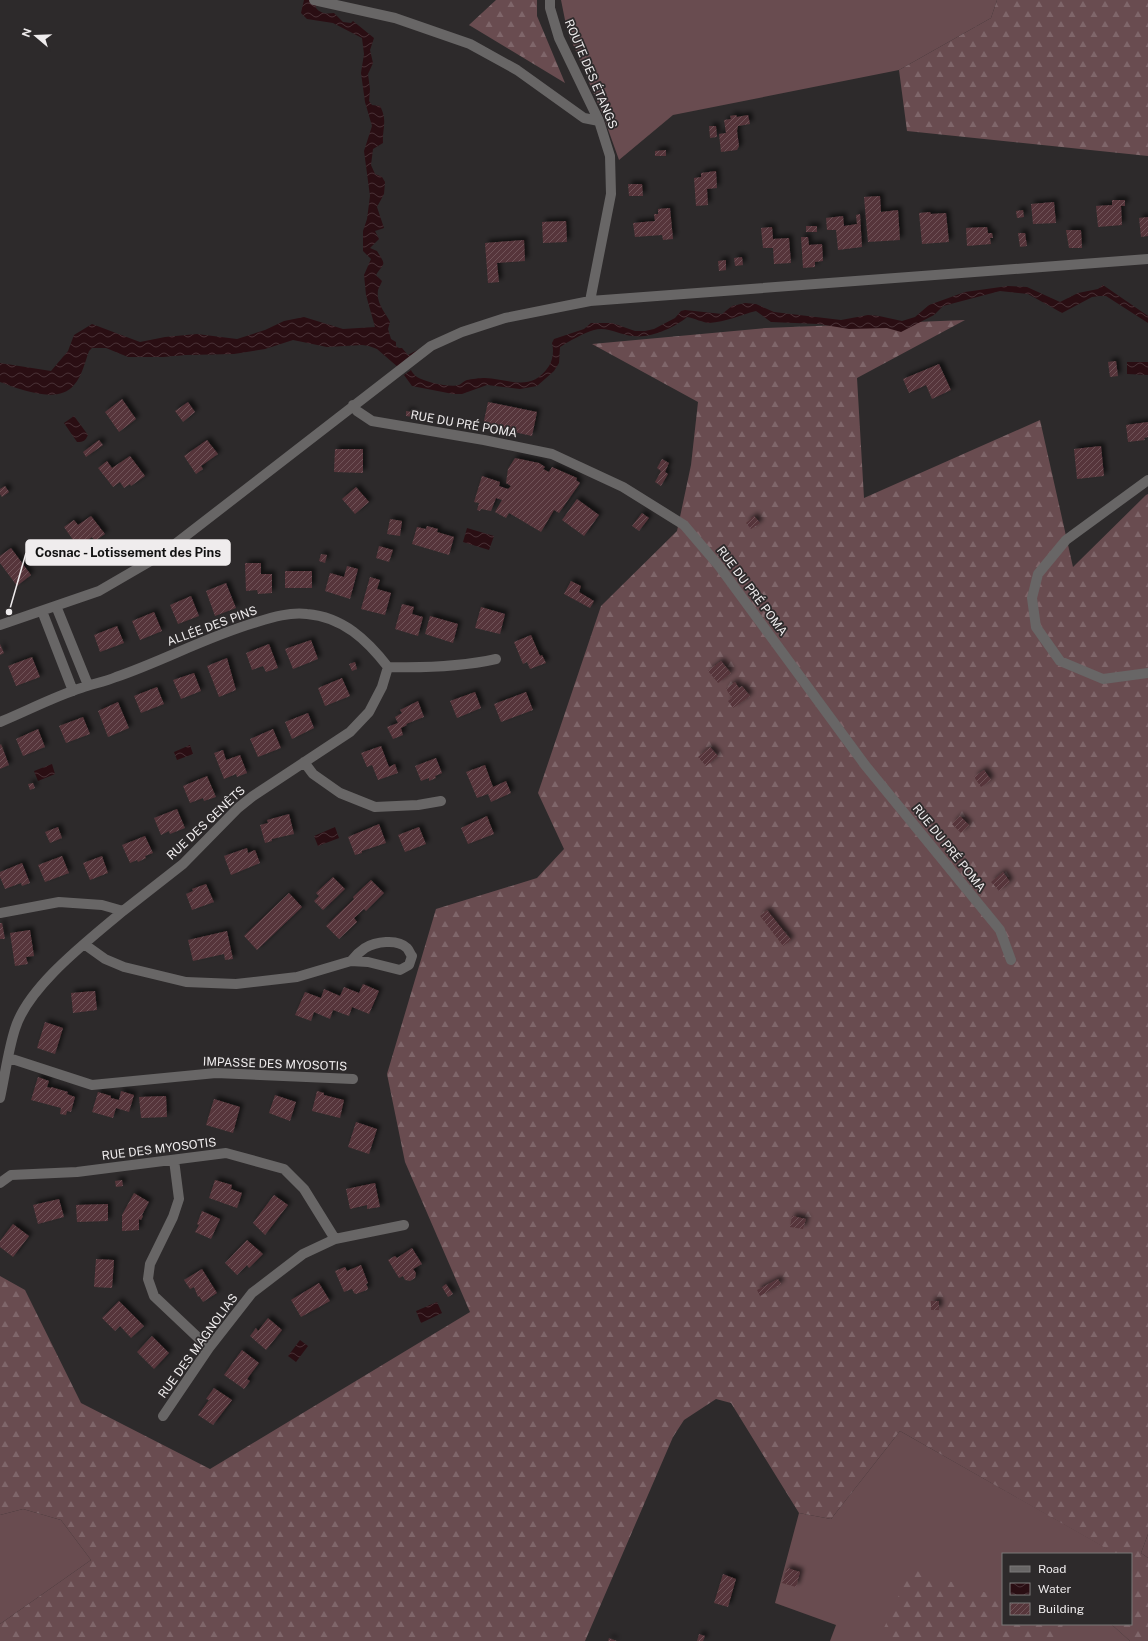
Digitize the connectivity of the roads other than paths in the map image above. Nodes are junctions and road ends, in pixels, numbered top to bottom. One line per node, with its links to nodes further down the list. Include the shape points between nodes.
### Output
1 (316, 0): 3 (street, via 395,18 470,44 518,70 584,118)
2 (550, 0): 3 (street, ROUTE DES ÉTANGS, via 559,38)
3 (599, 121): 5 (street, ROUTE DES ÉTANGS, via 610,156 611,194)
4 (1148, 259): 5 (street)
5 (590, 301): 6 (street, via 505,318 462,332 432,346)
6 (353, 405): 8 (street, via 161,555 99,591); 21 (street, RUE DU PRÉ POMA, via 357,411 372,421 552,454 623,487 684,525 719,566 865,765 1000,930)
7 (1148, 480): 13 (street, via 1066,540 1038,574 1032,598 1036,627 1060,661 1103,679)
8 (56, 606): 9 (street); 14 (street)
9 (42, 611): 10 (street); 14 (street)
10 (0, 625)
11 (496, 659): 12 (street, via 425,668)
12 (388, 667): 14 (street, ALLÉE DES PINS, via 376,651 349,627 330,618 307,614 281,615 235,628 116,678); 16 (street, RUE DES GENÊTS, via 382,687 369,712 350,732)
13 (1148, 673)
14 (80, 688): 15 (street, ALLÉE DES PINS)
15 (0, 722)
16 (304, 762): 17 (street, via 313,774 340,793 375,807); 18 (street, RUE DES GENÊTS, via 238,808 183,864)
17 (441, 801)
18 (123, 911): 19 (street, via 102,905 59,902); 20 (street, RUE DES GENÊTS)
19 (0, 913)
20 (84, 944): 22 (street, via 105,959 124,967 186,982 236,984 297,977); 23 (street, RUE DES GENÊTS, via 37,989 24,1008 15,1028)
21 (1011, 960)
22 (351, 961): 22 (street, via 366,947 385,942 395,942 406,947 412,956 409,965 400,970 368,962)
23 (9, 1058): 24 (street, IMPASSE DES MYOSOTIS, via 92,1085 216,1073); 25 (street, RUE DES GENÊTS)
24 (353, 1079)
25 (0, 1098)
26 (174, 1160): 27 (street, RUE DES MYOSOTIS, via 77,1172 11,1175); 29 (street, RUE DES MYOSOTIS, via 226,1153 284,1169 304,1189); 30 (street, via 179,1198 173,1217 150,1264 148,1279 154,1296)
27 (0, 1183)
28 (404, 1225): 29 (street, RUE DES MAGNOLIAS)
29 (335, 1239): 30 (street, RUE DES MAGNOLIAS, via 303,1254 252,1293)
30 (209, 1348): 31 (street, RUE DES MAGNOLIAS)
31 (163, 1416)

